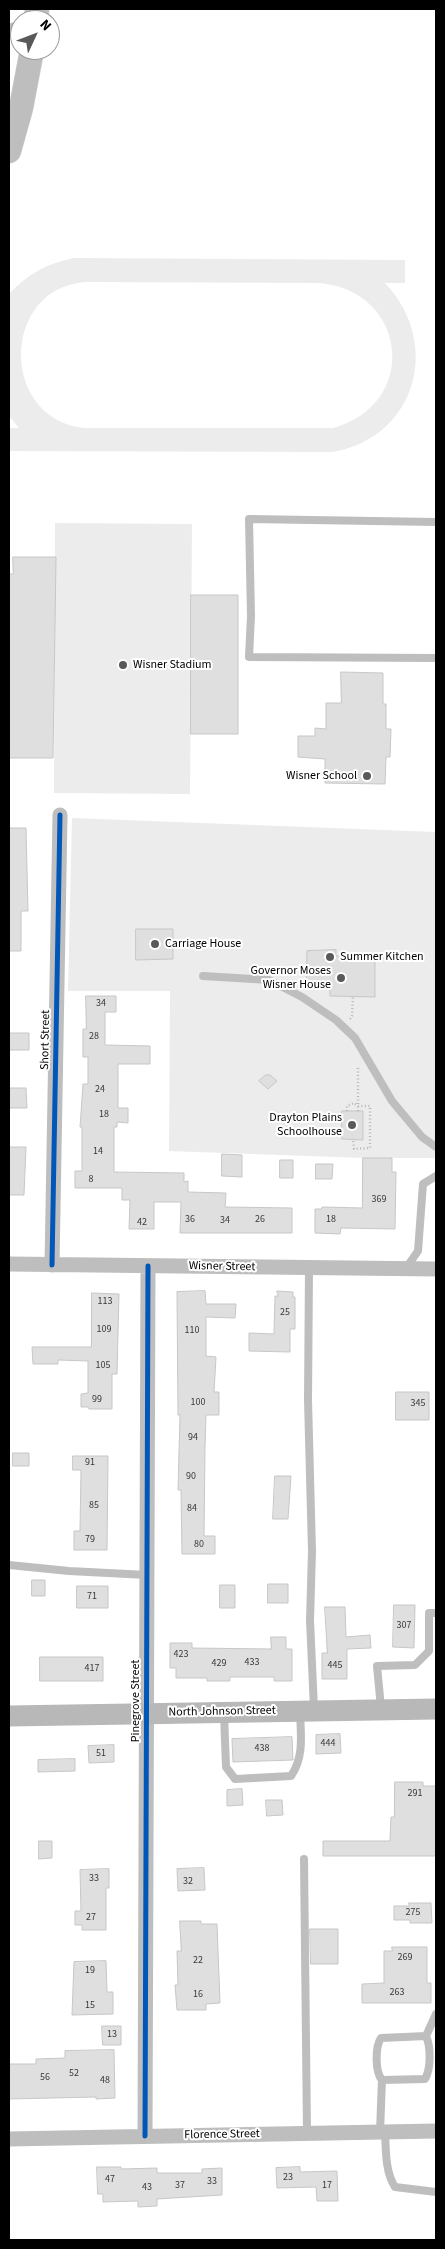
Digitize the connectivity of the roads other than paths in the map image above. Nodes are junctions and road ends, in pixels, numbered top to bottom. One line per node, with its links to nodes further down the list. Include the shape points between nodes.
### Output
1 (30, 60): 2 (main road)
2 (9, 151)
3 (436, 522): 4 (lane, via 249,519 249,657)
4 (436, 658)
5 (60, 815): 10 (street, Short Street)
6 (203, 976): 7 (lane, via 269,980 302,997 343,1027 361,1048 392,1101 422,1137)
7 (436, 1147)
8 (436, 1176): 13 (lane, via 423,1184 418,1251)
9 (9, 1264): 10 (street, Wisner Street)
10 (52, 1265): 11 (street, Wisner Street)
11 (148, 1266): 12 (street, Wisner Street); 16 (street, Pinegrove Street)
12 (310, 1268): 13 (street, Wisner Street); 20 (lane, via 308,1400 312,1551)
13 (406, 1269): 14 (street, Wisner Street)
14 (436, 1269)
15 (9, 1565): 16 (lane)
16 (147, 1575): 22 (street, Pinegrove Street)
17 (436, 1613): 19 (lane, via 429,1613 429,1651 415,1666 377,1666)
18 (436, 1708): 19 (street, North Johnson Street)
19 (381, 1710): 20 (street, North Johnson Street)
20 (307, 1711): 21 (street, North Johnson Street); 21 (lane, via 299,1764 291,1776 235,1779 226,1767)
21 (224, 1712): 22 (street, North Johnson Street)
22 (146, 1714): 23 (street, North Johnson Street); 31 (street, Pinegrove Street)
23 (9, 1716)
24 (304, 1858): 30 (lane)
25 (436, 2014): 26 (lane)
26 (426, 2036): 27 (lane, via 429,2042 425,2079); 27 (lane, via 381,2038 377,2043 378,2076)
27 (382, 2080): 29 (lane)
28 (436, 2131): 29 (street, Florence Street)
29 (383, 2132): 30 (street, Florence Street); 33 (lane, via 395,2187)
30 (307, 2133): 31 (street, Florence Street)
31 (145, 2136): 32 (street, Florence Street)
32 (9, 2138)
33 (436, 2192)

